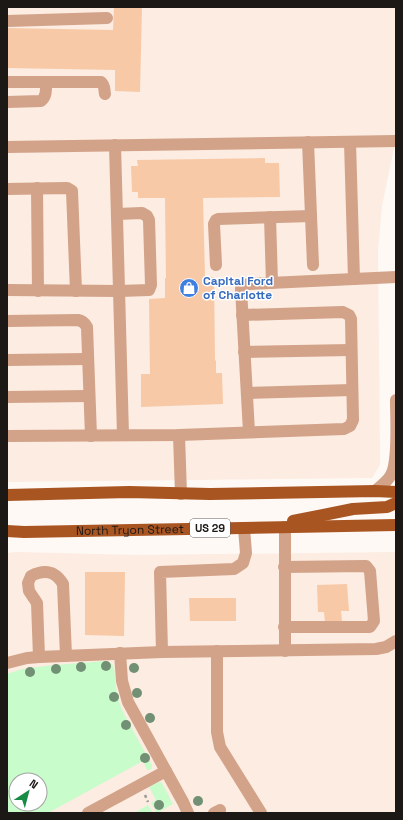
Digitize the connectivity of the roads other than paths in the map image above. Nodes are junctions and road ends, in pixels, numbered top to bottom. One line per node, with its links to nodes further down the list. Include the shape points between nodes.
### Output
1 (107, 18): 2 (street)
2 (7, 21)
3 (7, 82): 4 (street)
4 (46, 82): 5 (street, via 101,82); 6 (street, via 46,94 41,101)
5 (105, 94)
6 (7, 102)
7 (396, 141): 9 (street)
8 (308, 142): 9 (street); 10 (street); 15 (street)
9 (350, 142): 20 (street)
10 (115, 145): 11 (street); 14 (street)
11 (7, 147)
12 (37, 188): 13 (street); 23 (street); 24 (street, via 67,188 72,191)
13 (7, 189)
14 (117, 214): 25 (street); 25 (street, via 142,213 149,220 151,286 147,290)
15 (311, 216): 16 (street); 18 (street)
16 (270, 217): 17 (street, via 216,220); 21 (street)
17 (216, 265)
18 (313, 265)
19 (396, 277): 20 (street)
20 (354, 279): 21 (street)
21 (272, 283): 26 (street, via 242,286)
22 (7, 290): 23 (street)
23 (38, 290): 24 (street)
24 (76, 291): 25 (street)
25 (119, 291): 38 (street)
26 (242, 315): 28 (street, via 345,312 351,317); 29 (street)
27 (7, 321): 30 (street, via 82,321 87,327)
28 (351, 350): 29 (street); 32 (street)
29 (244, 352): 33 (street)
30 (88, 359): 31 (street); 34 (street)
31 (7, 360)
32 (352, 390): 33 (street); 37 (street, via 353,420 348,428)
33 (247, 393): 37 (street)
34 (89, 396): 35 (street); 41 (street)
35 (7, 397)
36 (396, 400): 42 (street, via 394,467 387,481)
37 (249, 432): 39 (street)
38 (123, 435): 39 (street); 41 (street)
39 (179, 435): 44 (street)
40 (7, 436): 41 (street)
41 (91, 436)
42 (375, 491): 43 (main road); 44 (main road)
43 (396, 492)
44 (181, 494): 45 (main road, via 129,492)
45 (7, 495)
46 (396, 503): 48 (main road, via 387,507 353,509)
47 (396, 525): 49 (main road, North Tryon Street / US 29)
48 (262, 527): 49 (main road, North Tryon Street / US 29); 50 (main road, North Tryon Street / US 29)
49 (285, 527): 54 (street)
50 (244, 528): 52 (main road, North Tryon Street / US 29); 59 (street, via 246,553 243,563 234,569 160,572)
51 (7, 531): 52 (main road, North Tryon Street / US 29)
52 (24, 532): 53 (main road)
53 (7, 538)
54 (284, 567): 55 (street); 55 (street, via 366,566 370,570 374,621 370,627)
55 (284, 627): 58 (street)
56 (396, 641): 58 (street, via 376,649)
57 (217, 651): 58 (street); 59 (street); 67 (street, via 217,732 220,747)
58 (285, 651)
59 (162, 652): 60 (street)
60 (120, 653): 61 (street); 64 (street, via 122,682 128,702)
61 (66, 656): 62 (street); 62 (street, via 63,584 54,574 39,572 31,576 28,582 29,591 37,603)
62 (39, 657): 63 (street)
63 (7, 663)
64 (166, 771): 65 (street); 66 (street)
65 (88, 813)
66 (188, 813)
67 (261, 813)

